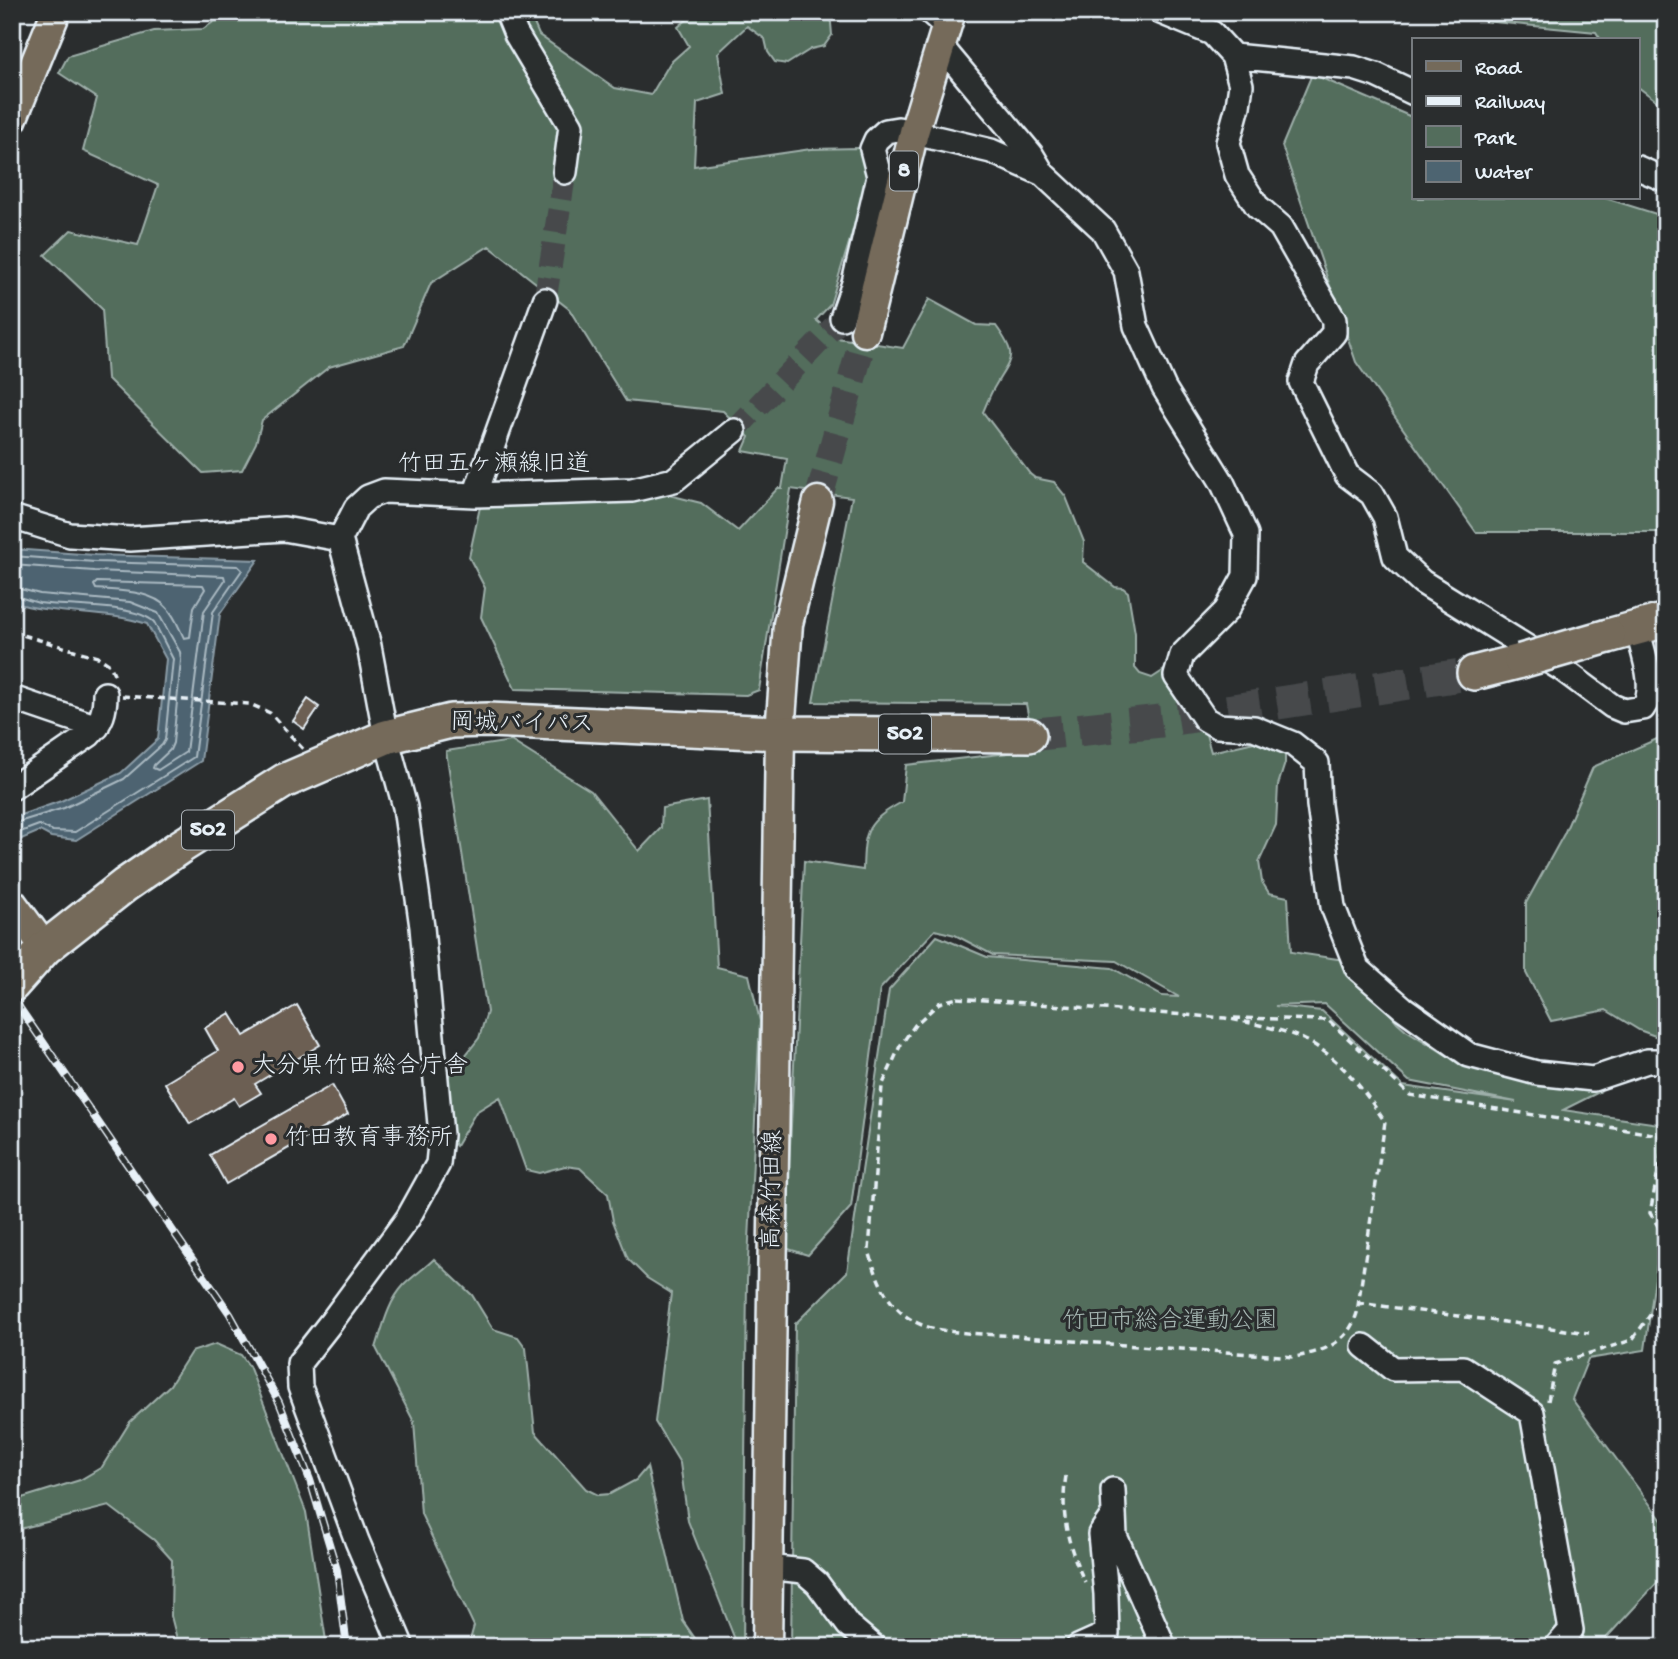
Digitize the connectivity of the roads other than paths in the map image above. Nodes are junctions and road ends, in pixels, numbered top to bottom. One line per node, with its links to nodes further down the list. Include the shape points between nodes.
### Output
1 (55, 12): 7 (main road)
2 (508, 12): 10 (street, via 516,34 571,127)
3 (1161, 12): 5 (street, via 1212,33)
4 (942, 24): 8 (main road, 8); 11 (street)
5 (1233, 55): 6 (street, via 1354,68); 20 (street, via 1241,85 1228,143 1237,174 1257,206 1281,227 1334,320 1334,333 1307,364 1301,382 1347,475 1372,494 1395,557 1422,582 1562,669 1612,706 1625,710 1643,708 1650,700)
6 (1412, 92)
7 (12, 120)
8 (914, 132): 11 (street, via 991,150); 14 (main road, 8)
9 (1640, 169): 12 (street)
10 (565, 172)
11 (1043, 174): 32 (street, via 1103,230 1126,271 1136,326 1164,388 1222,482 1246,534 1245,576 1226,611 1182,655 1176,676 1205,719 1217,726 1254,728 1293,744 1317,763 1333,907 1357,968 1469,1055 1536,1073 1593,1079 1647,1062)
12 (1666, 180)
13 (545, 300): 16 (street)
14 (854, 325)
15 (734, 430): 16 (street, 竹田五ヶ瀬線旧道, via 674,480 632,490)
16 (475, 495): 19 (street, 竹田五ヶ瀬線旧道, via 384,491 356,508)
17 (818, 501): 25 (main road, 高森竹田線, via 788,624)
18 (12, 517): 19 (street, via 70,535 130,539 284,529)
19 (340, 539): 27 (street, via 369,646)
20 (1637, 628): 21 (highway, bridge)
21 (1474, 673)
22 (112, 695): 24 (street)
23 (12, 698): 24 (street)
24 (97, 727): 28 (street)
25 (780, 733): 26 (highway, 岡城バイパス / 502); 27 (highway, 岡城バイパス / 502, via 488,720 451,721); 34 (main road, 高森竹田線)
26 (1029, 735)
27 (386, 737): 30 (highway, 岡城バイパス / 502, via 284,781 136,878); 35 (street, via 405,807 422,927 441,1135 438,1164 408,1218 299,1363 300,1387)
28 (12, 788)
29 (12, 903): 30 (main road)
30 (45, 947): 31 (highway, 岡城バイパス / 502)
31 (12, 985)
32 (1666, 1061)
33 (1364, 1346): 40 (street, via 1393,1369 1463,1368 1532,1413 1571,1630)
34 (767, 1567): 36 (main road, 高森竹田線); 37 (street, via 803,1571 848,1625)
35 (402, 1647)
36 (767, 1647)
37 (874, 1647)
38 (1078, 1647): 39 (street, via 1107,1634 1100,1534 1114,1502 1115,1536)
39 (1164, 1647)
40 (1556, 1647)

